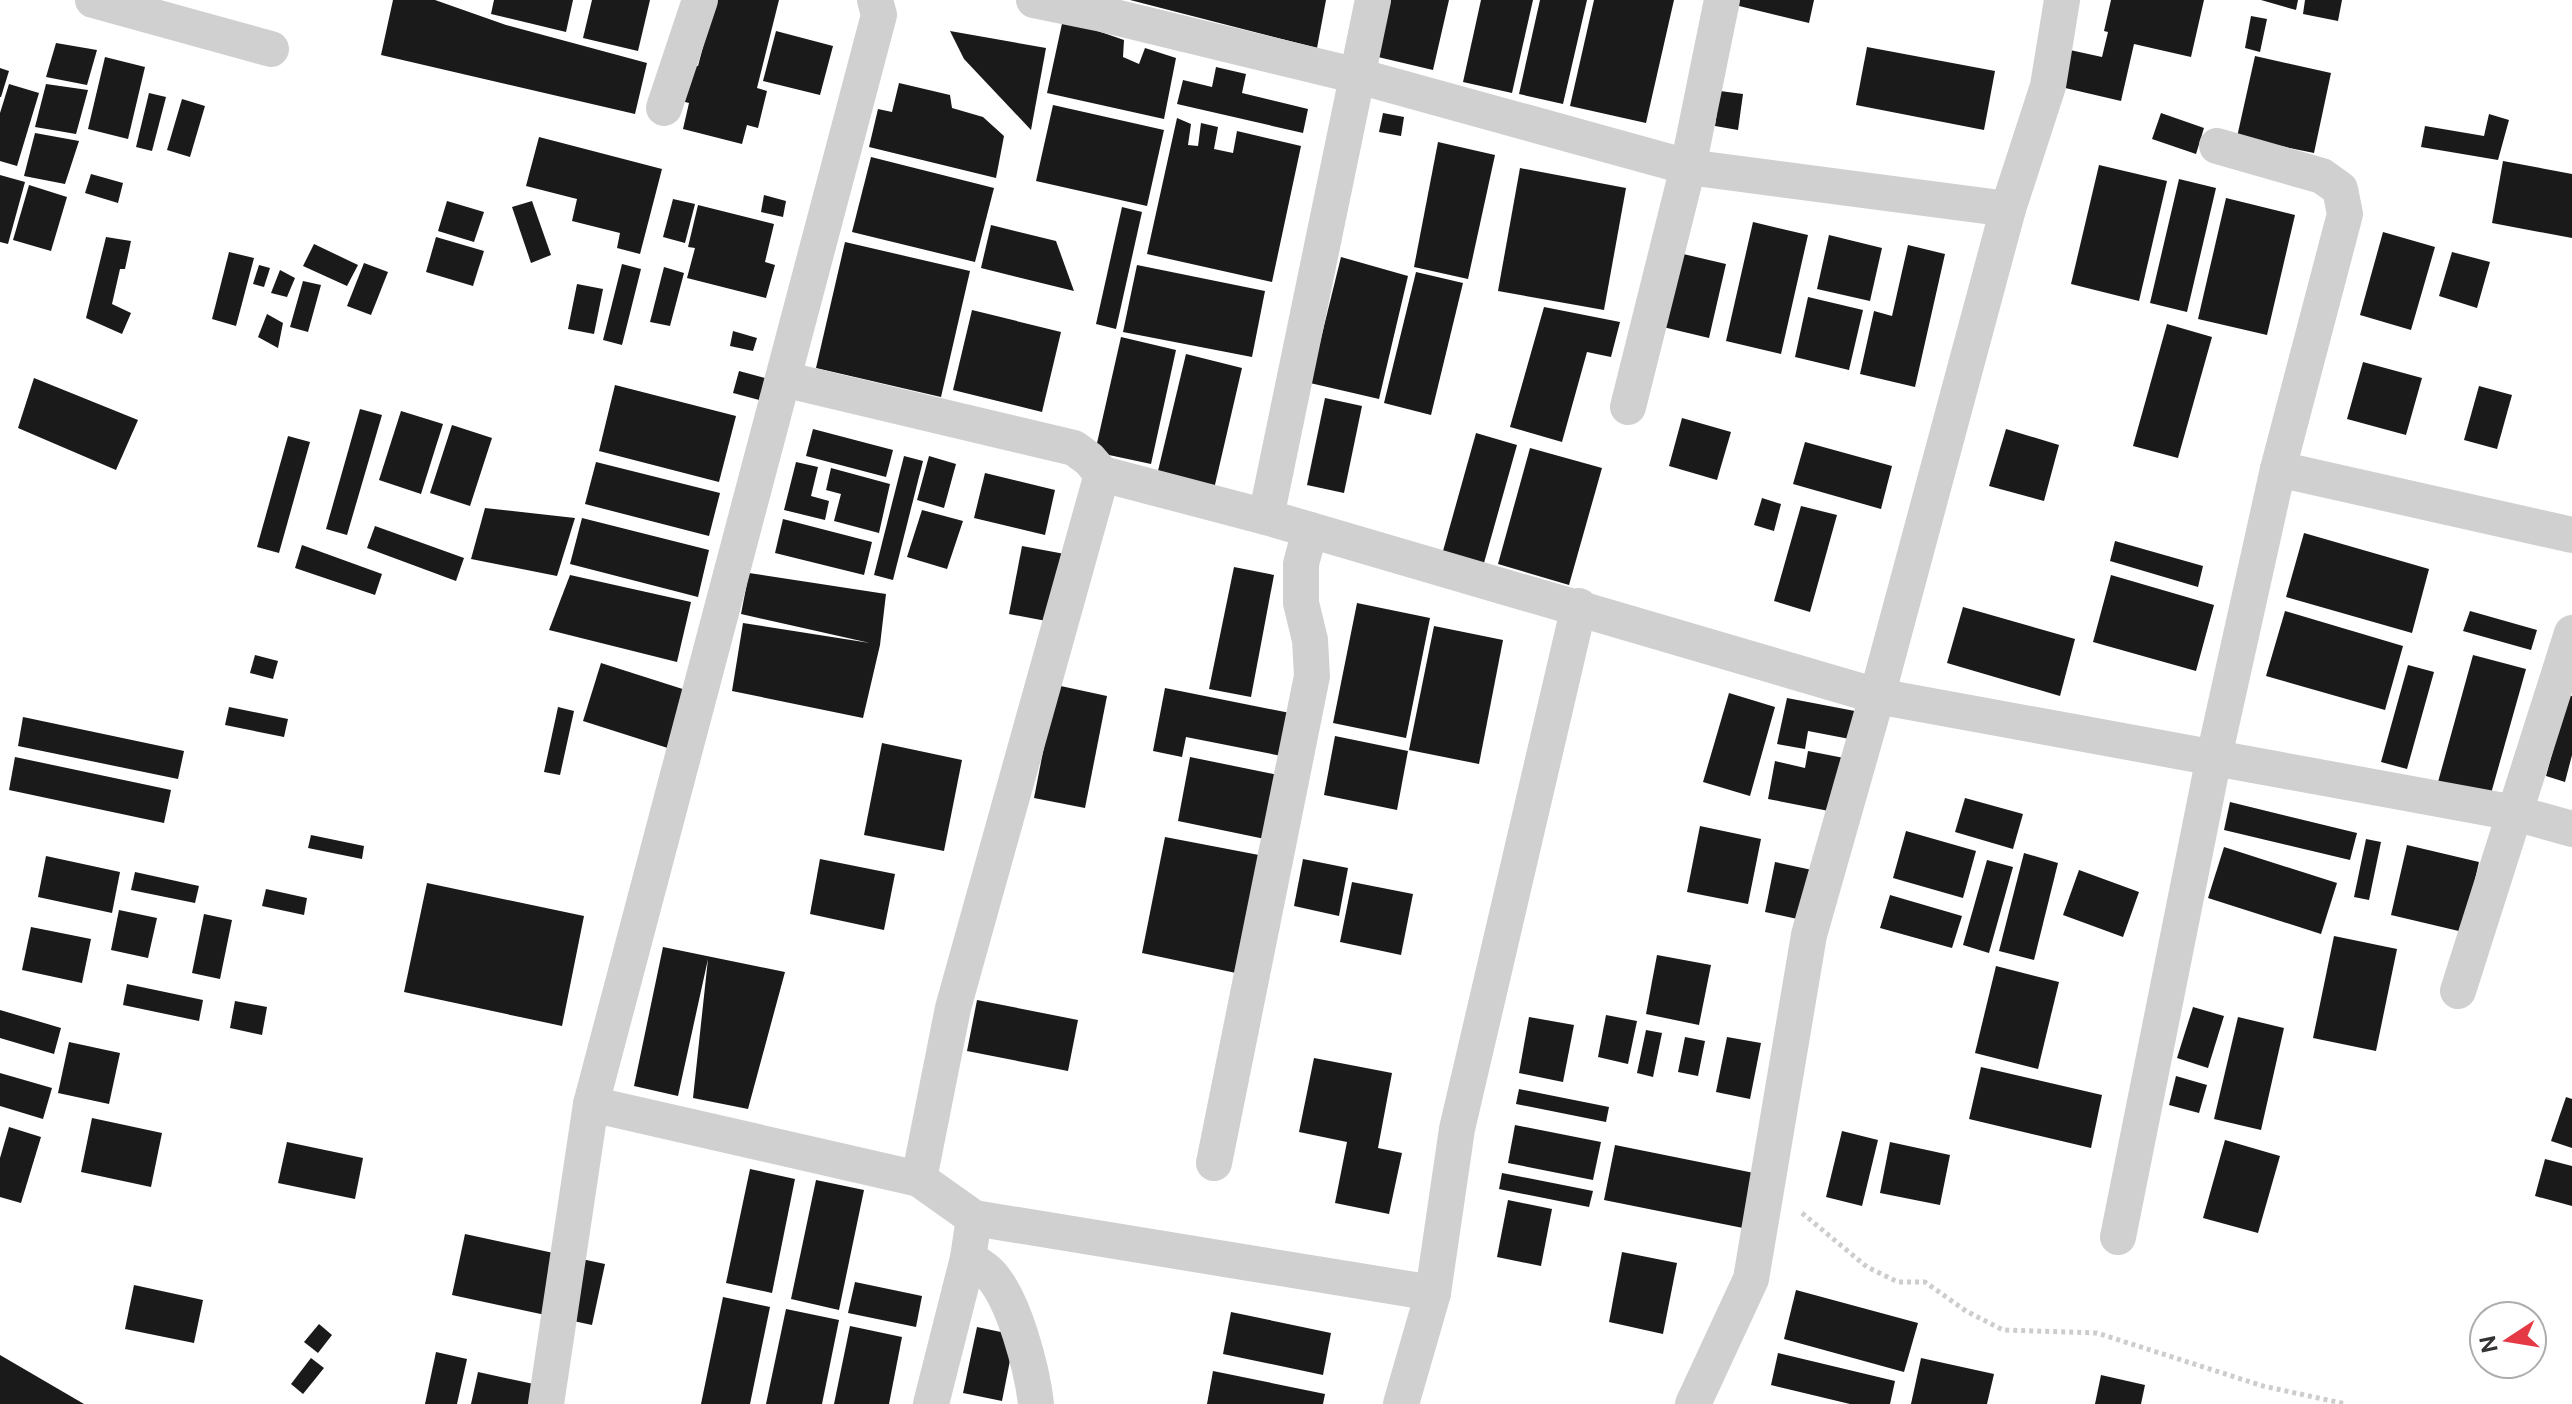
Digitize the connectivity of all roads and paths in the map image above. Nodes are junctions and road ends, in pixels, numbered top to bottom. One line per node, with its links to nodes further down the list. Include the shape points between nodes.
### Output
1 (93, 0): 8 (street)
2 (700, 0): 10 (street)
3 (875, 0): 14 (street, via 879,15)
4 (1034, 0): 9 (street)
5 (1373, 0): 9 (street)
6 (1722, 0): 12 (street)
7 (2062, 0): 13 (street, via 2048,86)
8 (271, 49)
9 (1358, 76): 12 (street); 18 (street)
10 (664, 108)
11 (2217, 146): 16 (street, via 2322,176 2340,189 2345,214)
12 (1688, 167): 13 (street); 15 (street)
13 (2008, 209): 23 (street)
14 (783, 379): 17 (street, via 1074,448); 28 (street)
15 (1628, 407)
16 (2278, 469): 20 (street); 24 (street)
17 (1102, 474): 18 (street); 30 (street, via 953,1008)
18 (1266, 517): 19 (street)
19 (1310, 530): 21 (street); 29 (street, via 1301,564 1301,603 1312,676)
20 (2572, 535)
21 (1579, 606): 23 (street); 35 (street, via 1457,1129)
22 (2572, 633): 25 (street)
23 (1877, 696): 24 (street); 31 (street, via 1809,935)
24 (2214, 757): 25 (street); 33 (street)
25 (2515, 813): 26 (street); 27 (street)
26 (2572, 829)
27 (2458, 991)
28 (591, 1104): 30 (street); 36 (street)
29 (1214, 1163)
30 (919, 1179): 32 (street)
31 (1767, 1185): 40 (street, via 1751,1279); 41 (path, via 1867,1267 1898,1282 1925,1282 2003,1330 2097,1333 2263,1386)
32 (974, 1218): 34 (street); 35 (street)
33 (2118, 1237)
34 (968, 1258): 37 (street); 38 (street, via 990,1274 1005,1301 1025,1349)
35 (1433, 1293): 39 (street)
36 (546, 1404)
37 (931, 1404)
38 (1036, 1404)
39 (1401, 1404)
40 (1693, 1404)
41 (2346, 1404)

